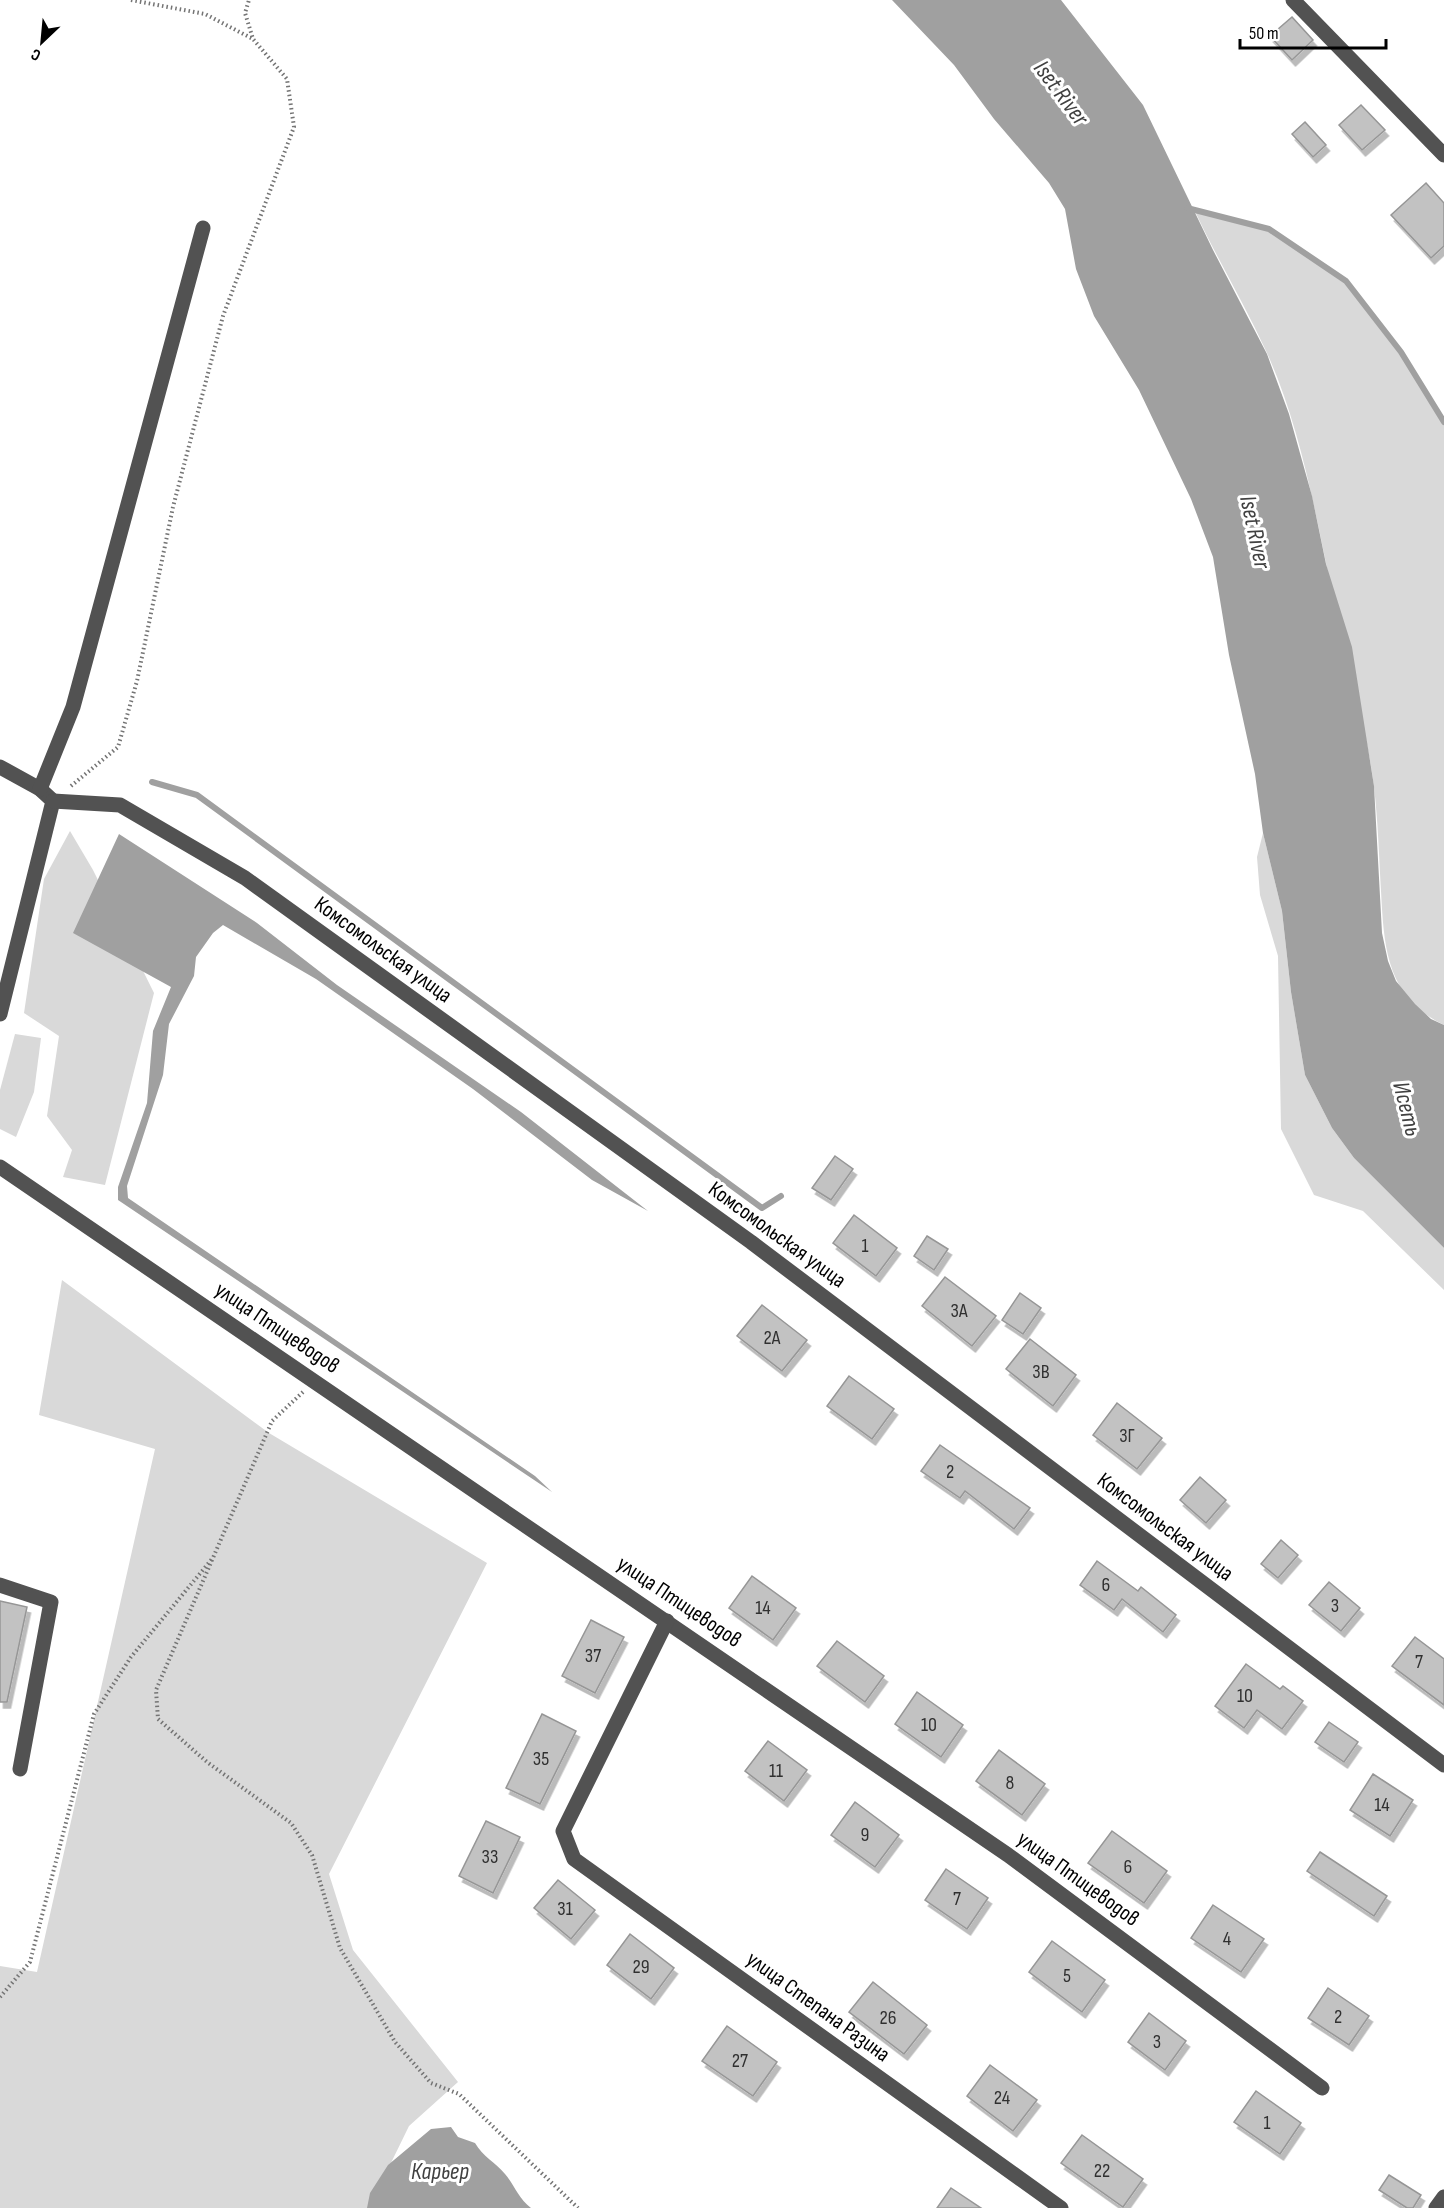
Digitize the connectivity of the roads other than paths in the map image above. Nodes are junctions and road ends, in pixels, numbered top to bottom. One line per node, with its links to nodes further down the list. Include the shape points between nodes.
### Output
1 (1293, 0): 2 (street)
2 (1444, 155)
3 (203, 228): 5 (street, via 73,707)
4 (0, 767): 5 (street)
5 (40, 789): 6 (street)
6 (52, 801): 7 (street); 11 (street, Комсомольская улица, via 120,805 245,878 751,1242)
7 (0, 1014)
8 (0, 1167): 10 (street, улица Птицеводов)
9 (0, 1585): 12 (street, via 51,1602)
10 (667, 1621): 13 (street, улица Птицеводов, via 1008,1855); 15 (street, улица Степана Разина, via 563,1831 574,1859)
11 (1444, 1765)
12 (20, 1769)
13 (1322, 2088)
14 (1444, 2197): 16 (street)
15 (1061, 2208)
16 (1436, 2208)

